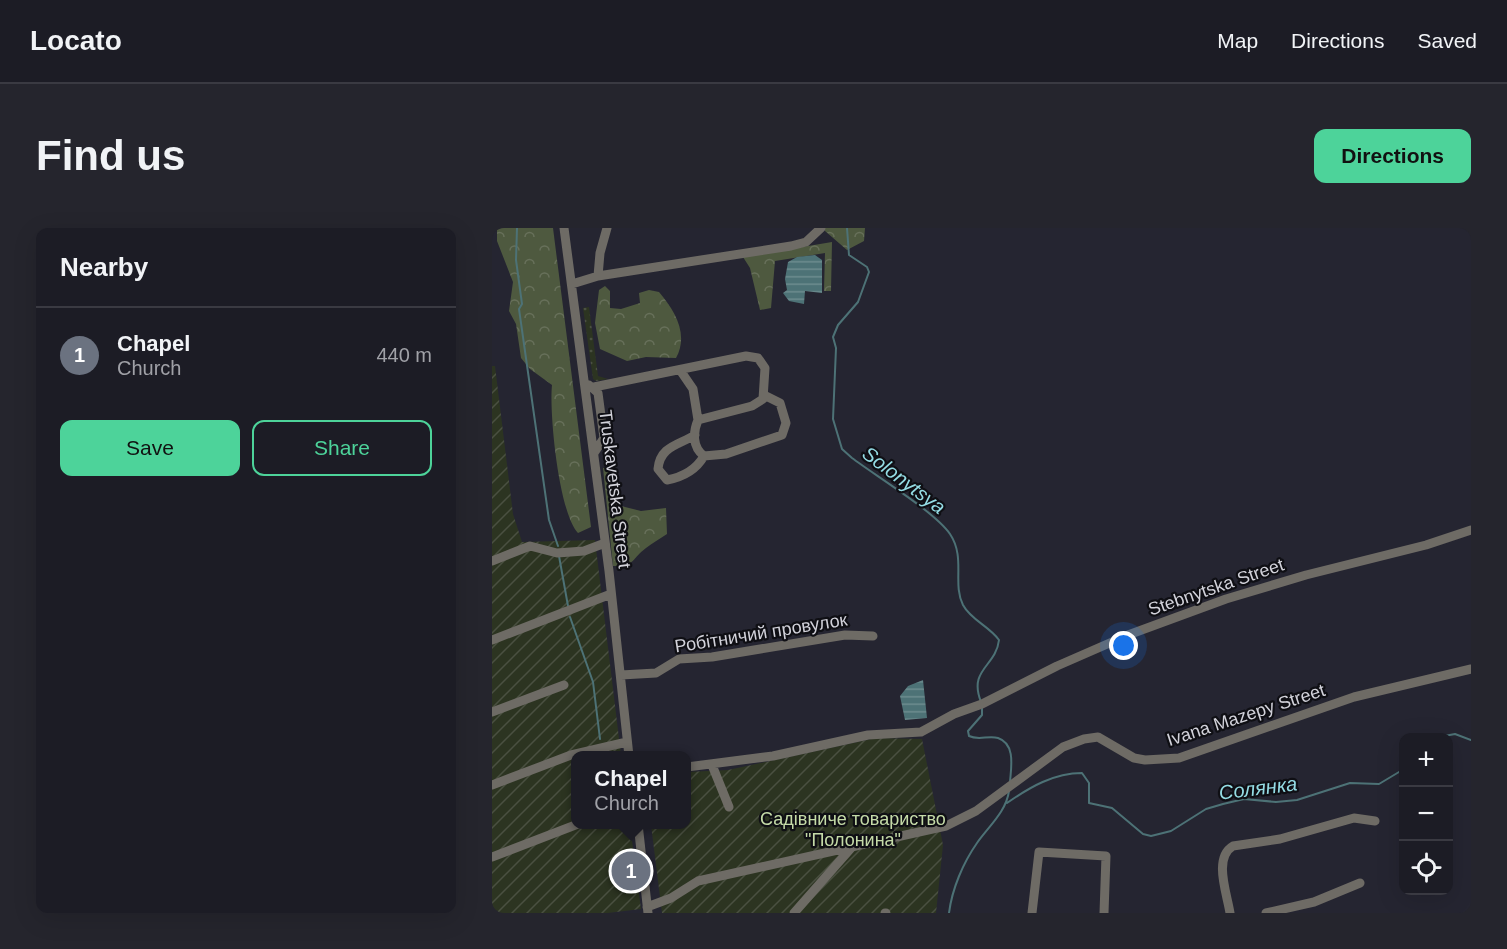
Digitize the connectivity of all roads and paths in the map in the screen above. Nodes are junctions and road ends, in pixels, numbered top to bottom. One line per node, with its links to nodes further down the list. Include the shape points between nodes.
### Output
1 (564, 228): 5 (street, Truskavetska Street)
2 (608, 228): 4 (street)
3 (821, 228): 4 (street, via 806,242 791,246)
4 (598, 276): 5 (street)
5 (572, 284): 7 (street, Truskavetska Street)
6 (680, 370): 7 (street); 8 (street, via 752,356 765,368); 9 (street, via 693,389)
7 (589, 386): 13 (street, Truskavetska Street)
8 (764, 395): 9 (street, via 752,406); 11 (street, via 780,403 786,423 782,435 726,454)
9 (698, 420): 10 (street)
10 (694, 435): 11 (street, via 696,448); 11 (street, via 668,448 658,469 667,480 675,478 698,466)
11 (704, 456)
12 (1471, 530): 26 (street, Stebnytska Street, via 1204,607 1067,661 982,705 913,734 868,735)
13 (605, 543): 14 (street, via 584,551 557,553 530,546); 15 (street, Truskavetska Street)
14 (492, 561)
15 (611, 594): 17 (street); 19 (street, Truskavetska Street)
16 (873, 636): 19 (street, Робітничий провулок, via 845,635 679,659 656,673)
17 (492, 640)
18 (1471, 669): 33 (street, Ivana Mazepy Street, via 1354,697 1179,758 1134,758 1098,737 1084,739 1064,747 976,811 946,826)
19 (621, 675): 22 (street, Truskavetska Street)
20 (564, 685): 21 (street)
21 (492, 712)
22 (627, 742): 23 (street); 24 (street, Truskavetska Street)
23 (588, 751)
24 (628, 751)
25 (571, 755): 28 (street)
26 (712, 765): 27 (street, Stebnytska Street); 29 (street)
27 (691, 767)
28 (492, 785)
29 (729, 807)
30 (1375, 821): 40 (street, via 1353,818 1228,849 1222,863)
31 (571, 828): 34 (street)
32 (638, 829): 36 (street)
33 (853, 847): 36 (street, Ivana Mazepy Street, via 698,881); 37 (street)
34 (492, 857)
35 (1360, 883): 41 (street, via 1314,902)
36 (648, 910)
37 (794, 913)
38 (1032, 913): 39 (street, via 1039,852 1106,856)
39 (1104, 913)
40 (1230, 913)
41 (1266, 913)

